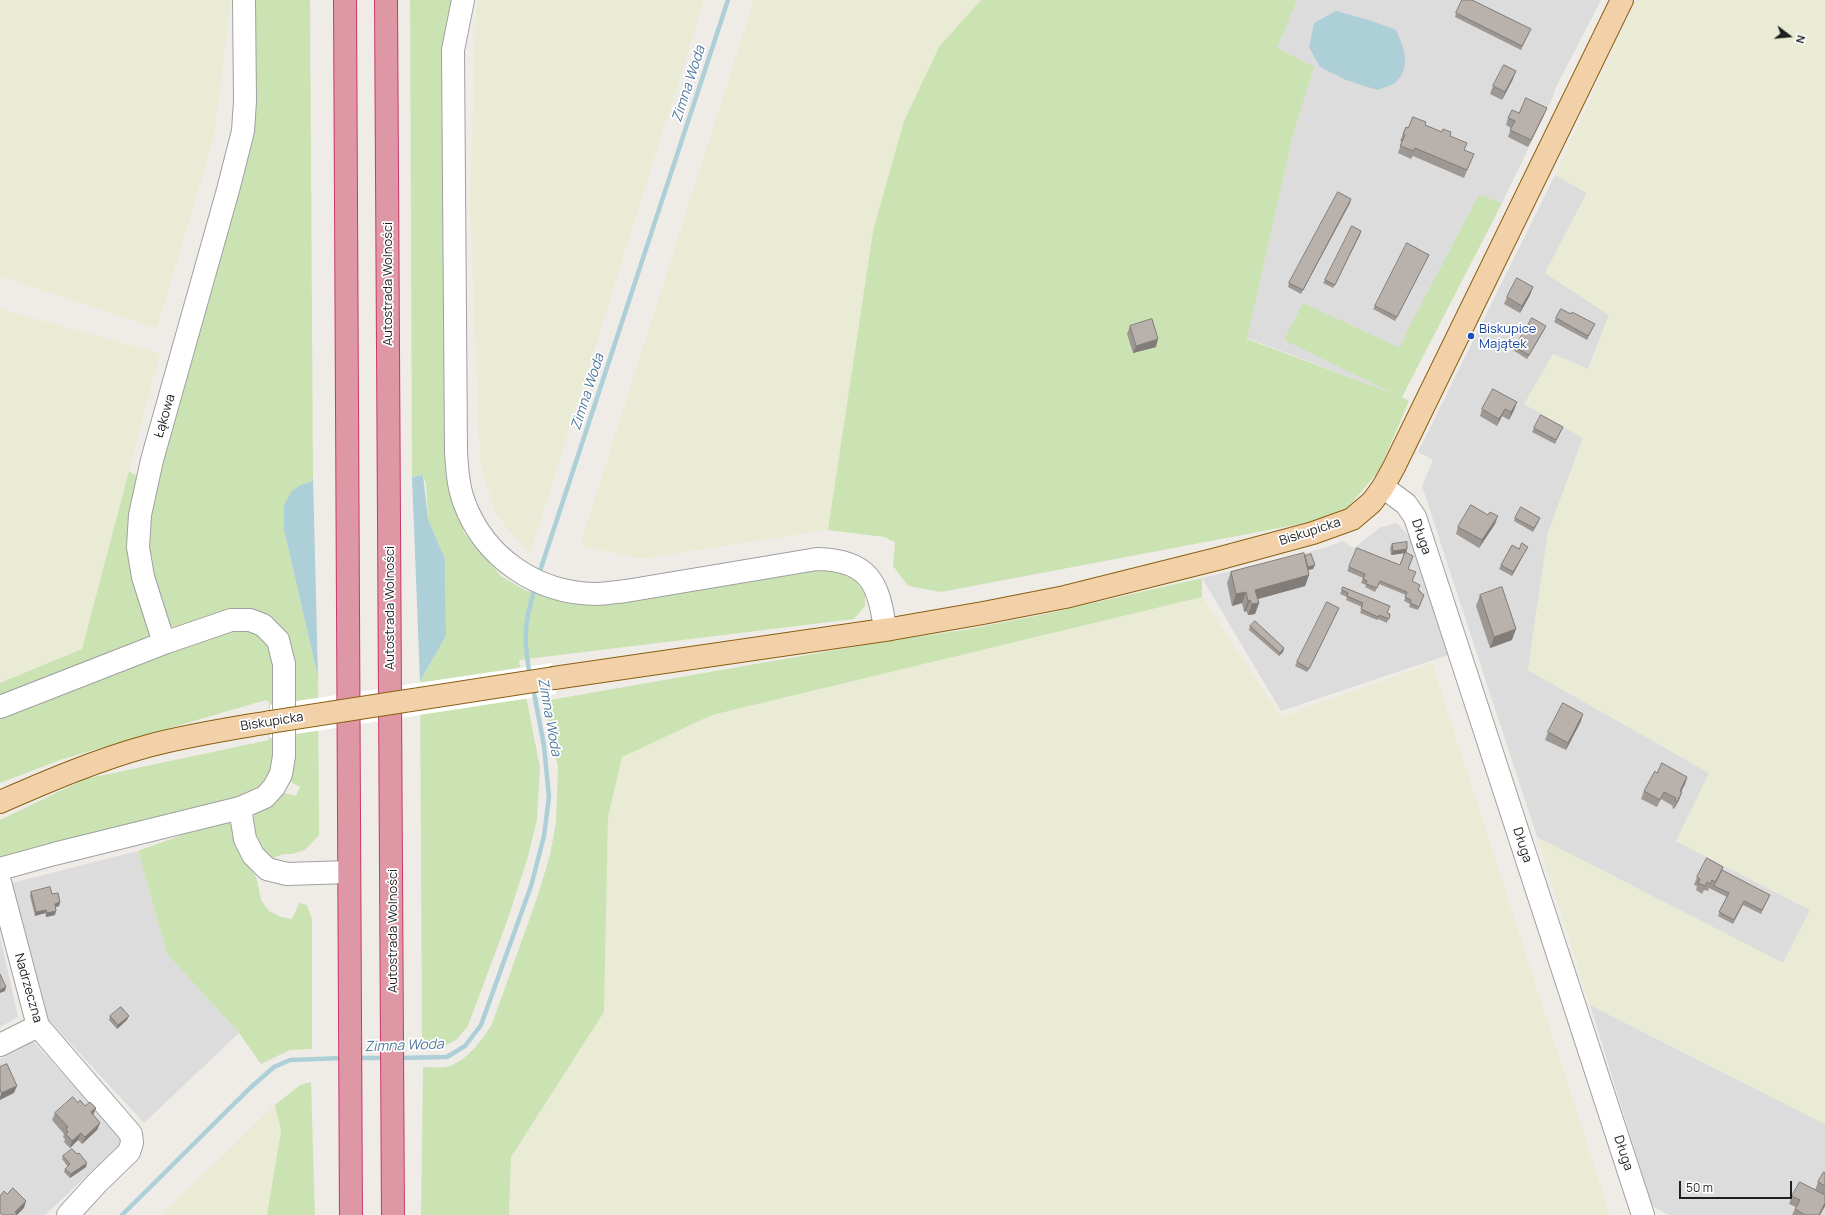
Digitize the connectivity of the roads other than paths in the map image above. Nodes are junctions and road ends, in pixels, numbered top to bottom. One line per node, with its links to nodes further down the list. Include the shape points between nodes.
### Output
1 (244, 0): 8 (street, Łąkowa, via 243,131 152,460 140,515 138,547 143,576)
2 (345, 0): 13 (highway)
3 (386, 0): 19 (highway, Autostrada Wolności)
4 (463, 0): 7 (street, via 454,50 456,462 463,501 472,522 484,540 514,569 538,581 564,590 595,594 817,559 834,559 850,564 870,578 879,593)
5 (1622, 0): 6 (main road, Biskupicka)
6 (1383, 487): 7 (main road, Biskupicka, via 1372,502 1352,518 1326,529 1065,597); 20 (street, Długa, via 1406,504 1415,517)
7 (885, 629): 10 (main road, Biskupicka, bridge, via 209,732 148,746 80,768)
8 (164, 643): 9 (street); 11 (street, via 231,620 250,620 263,625 278,640 284,664 284,756 281,774 265,797)
9 (0, 707)
10 (0, 802)
11 (240, 808): 12 (street); 13 (street, via 245,839 253,854 267,869 287,874)
12 (0, 869)
13 (349, 872): 18 (highway)
14 (0, 882): 15 (street, Nadrzeczna)
15 (38, 1026): 16 (street); 17 (street, Nadrzeczna, via 131,1134 129,1152)
16 (0, 1045)
17 (68, 1215)
18 (351, 1215)
19 (393, 1215)
20 (1643, 1215)

